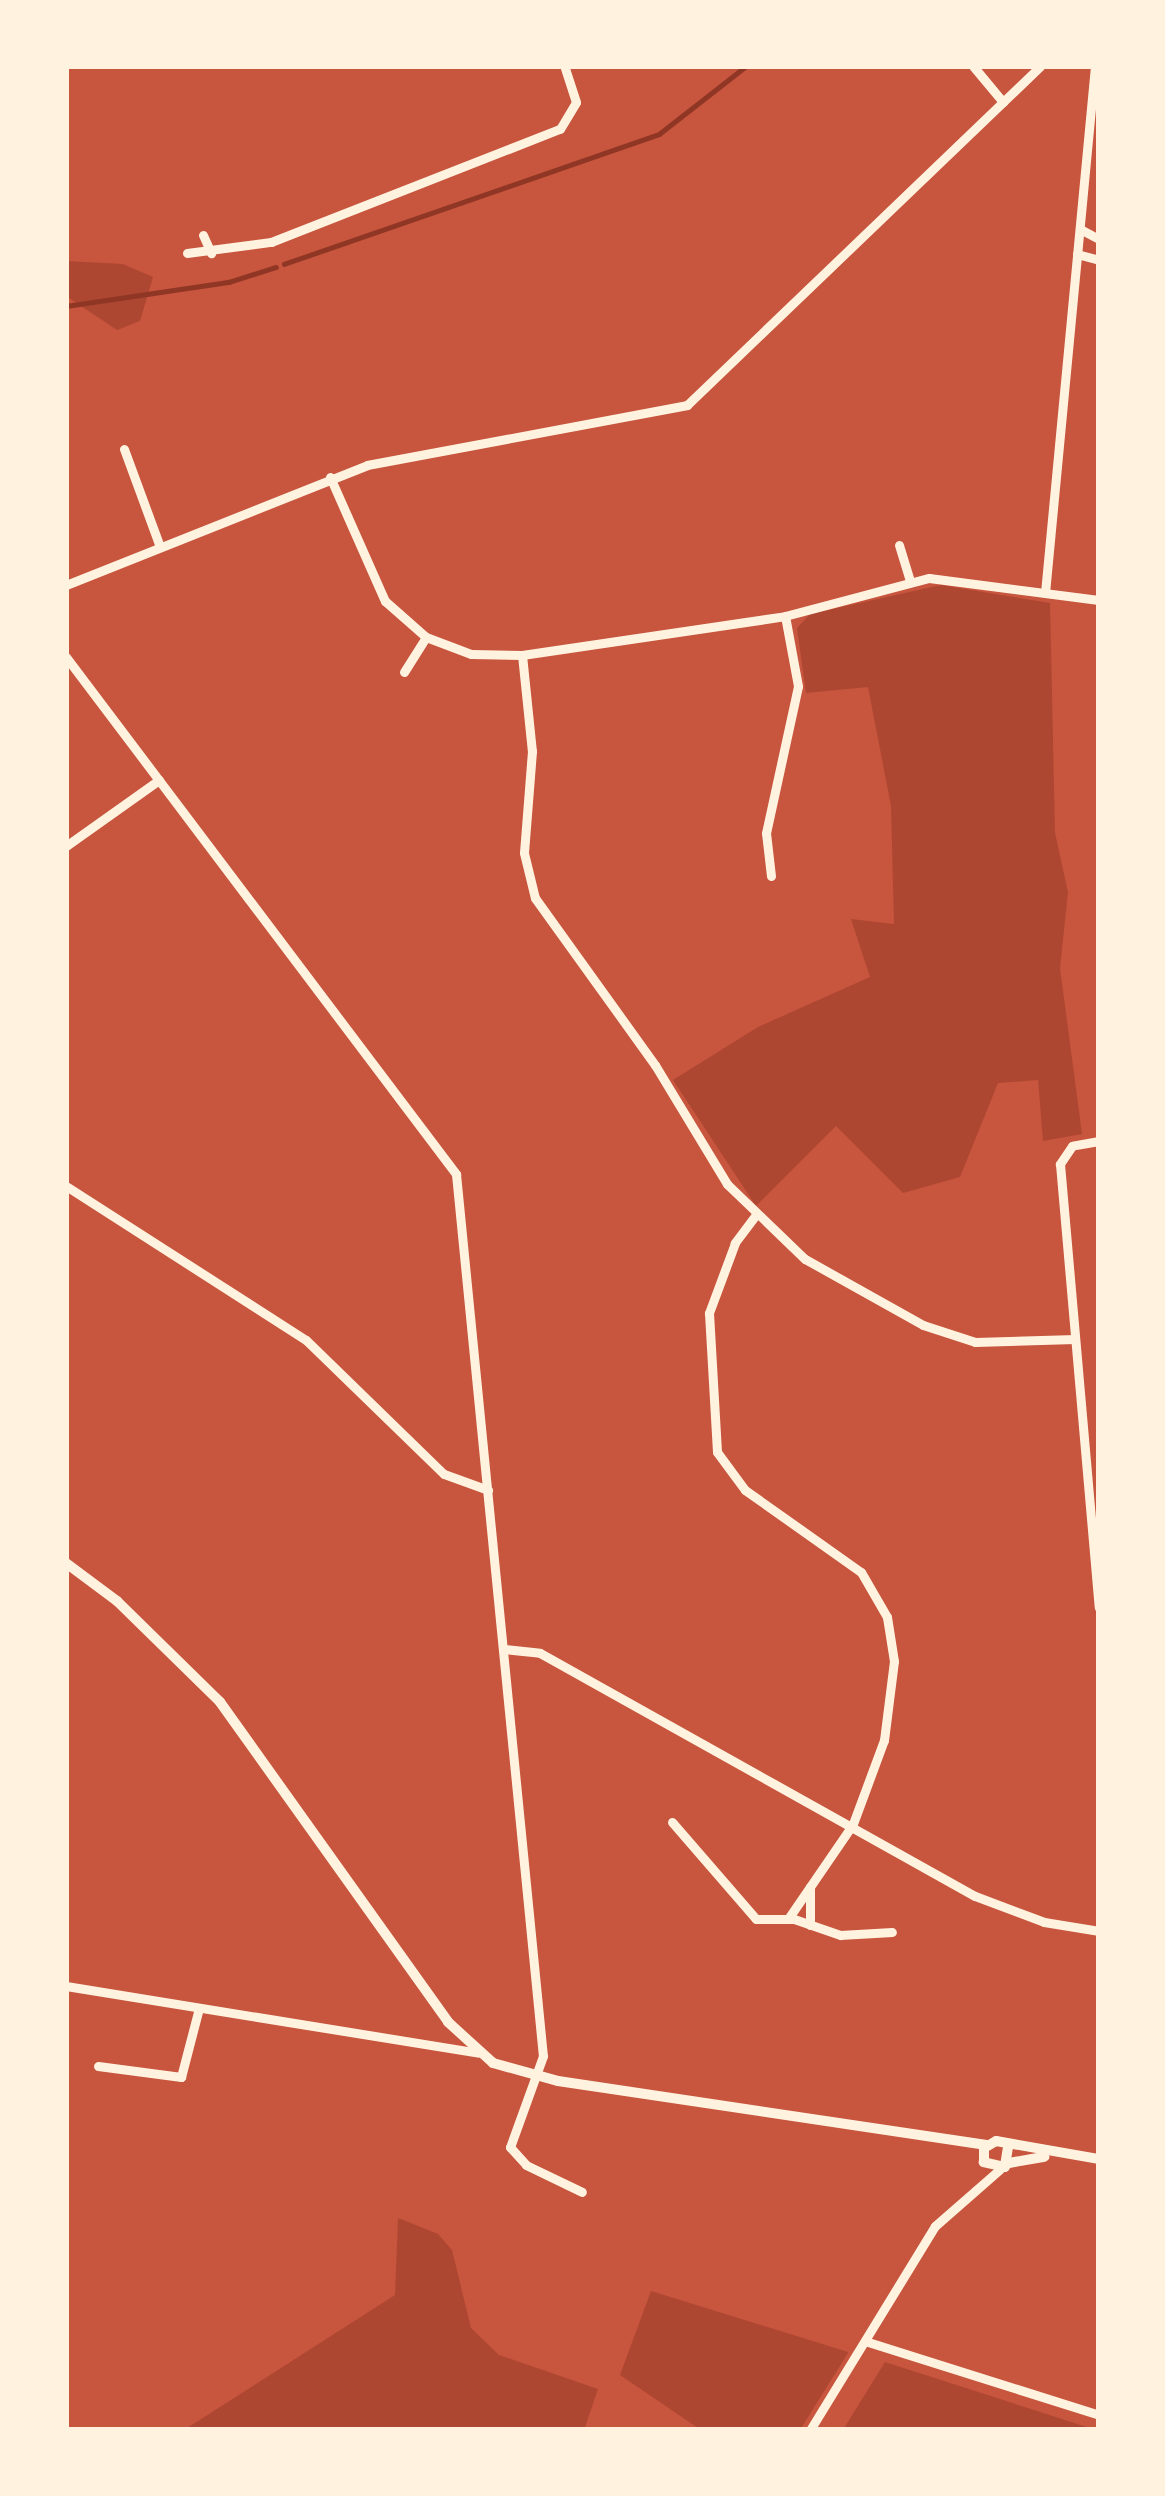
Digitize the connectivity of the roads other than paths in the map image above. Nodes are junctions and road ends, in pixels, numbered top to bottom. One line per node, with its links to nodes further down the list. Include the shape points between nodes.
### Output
1 (564, 66): 12 (street, via 576,102 560,129 272,242)
2 (973, 66): 5 (street)
3 (1040, 66): 5 (street)
4 (1095, 66): 6 (street)
5 (1003, 102): 16 (street, via 697,399)
6 (1086, 164): 7 (street); 8 (street)
7 (1099, 166)
8 (1080, 229): 10 (street); 13 (street)
9 (203, 235): 12 (street)
10 (1099, 239)
11 (187, 253): 12 (street)
12 (211, 253)
13 (1077, 254): 14 (street); 21 (street)
14 (1099, 260)
15 (124, 449): 18 (street)
16 (330, 477): 18 (street); 24 (street, via 377,589)
17 (899, 545): 19 (street)
18 (160, 547): 20 (street)
19 (910, 582): 21 (street, via 945,578); 23 (street)
20 (66, 585)
21 (1046, 593): 22 (street)
22 (1099, 600)
23 (785, 616): 25 (street); 30 (street, via 798,686 766,832)
24 (426, 638): 25 (street, via 471,653); 27 (street)
25 (522, 655): 33 (street, via 532,752 524,853 536,898)
26 (66, 657): 28 (street)
27 (404, 672)
28 (159, 780): 29 (street); 35 (street, via 452,1165)
29 (66, 846)
30 (771, 876)
31 (1099, 1141): 34 (street, via 1072,1146 1060,1164)
32 (66, 1186): 35 (street, via 306,1340 444,1474)
33 (755, 1216): 34 (street, via 844,1286 939,1332 994,1343); 40 (street, via 735,1243 710,1313 710,1419 734,1480 851,1561 887,1617 889,1713)
34 (1075, 1340): 37 (street)
35 (488, 1490): 38 (street)
36 (66, 1563): 48 (street, via 220,1702)
37 (1099, 1604)
38 (504, 1649): 40 (street, via 540,1653 747,1774); 50 (street, via 543,2056)
39 (672, 1822): 42 (street, via 746,1912 770,1923)
40 (853, 1824): 41 (street); 44 (street, via 997,1906)
41 (810, 1887): 42 (street); 43 (street)
42 (788, 1919): 43 (street)
43 (810, 1925): 45 (street, via 839,1935)
44 (1099, 1931)
45 (892, 1932)
46 (66, 1987): 47 (street)
47 (199, 2008): 48 (street); 49 (street, via 181,2077)
48 (478, 2053): 50 (street)
49 (98, 2066)
50 (536, 2077): 53 (street, via 956,2143); 57 (street, via 511,2151)
51 (1008, 2147): 52 (street); 53 (street); 55 (street)
52 (1059, 2154): 54 (street); 55 (street)
53 (986, 2156): 55 (street); 56 (street)
54 (1099, 2159)
55 (1005, 2166): 56 (street)
56 (972, 2191): 58 (street, via 935,2226)
57 (582, 2192)
58 (868, 2342): 59 (street); 60 (street)
59 (1099, 2415)
60 (810, 2430)

